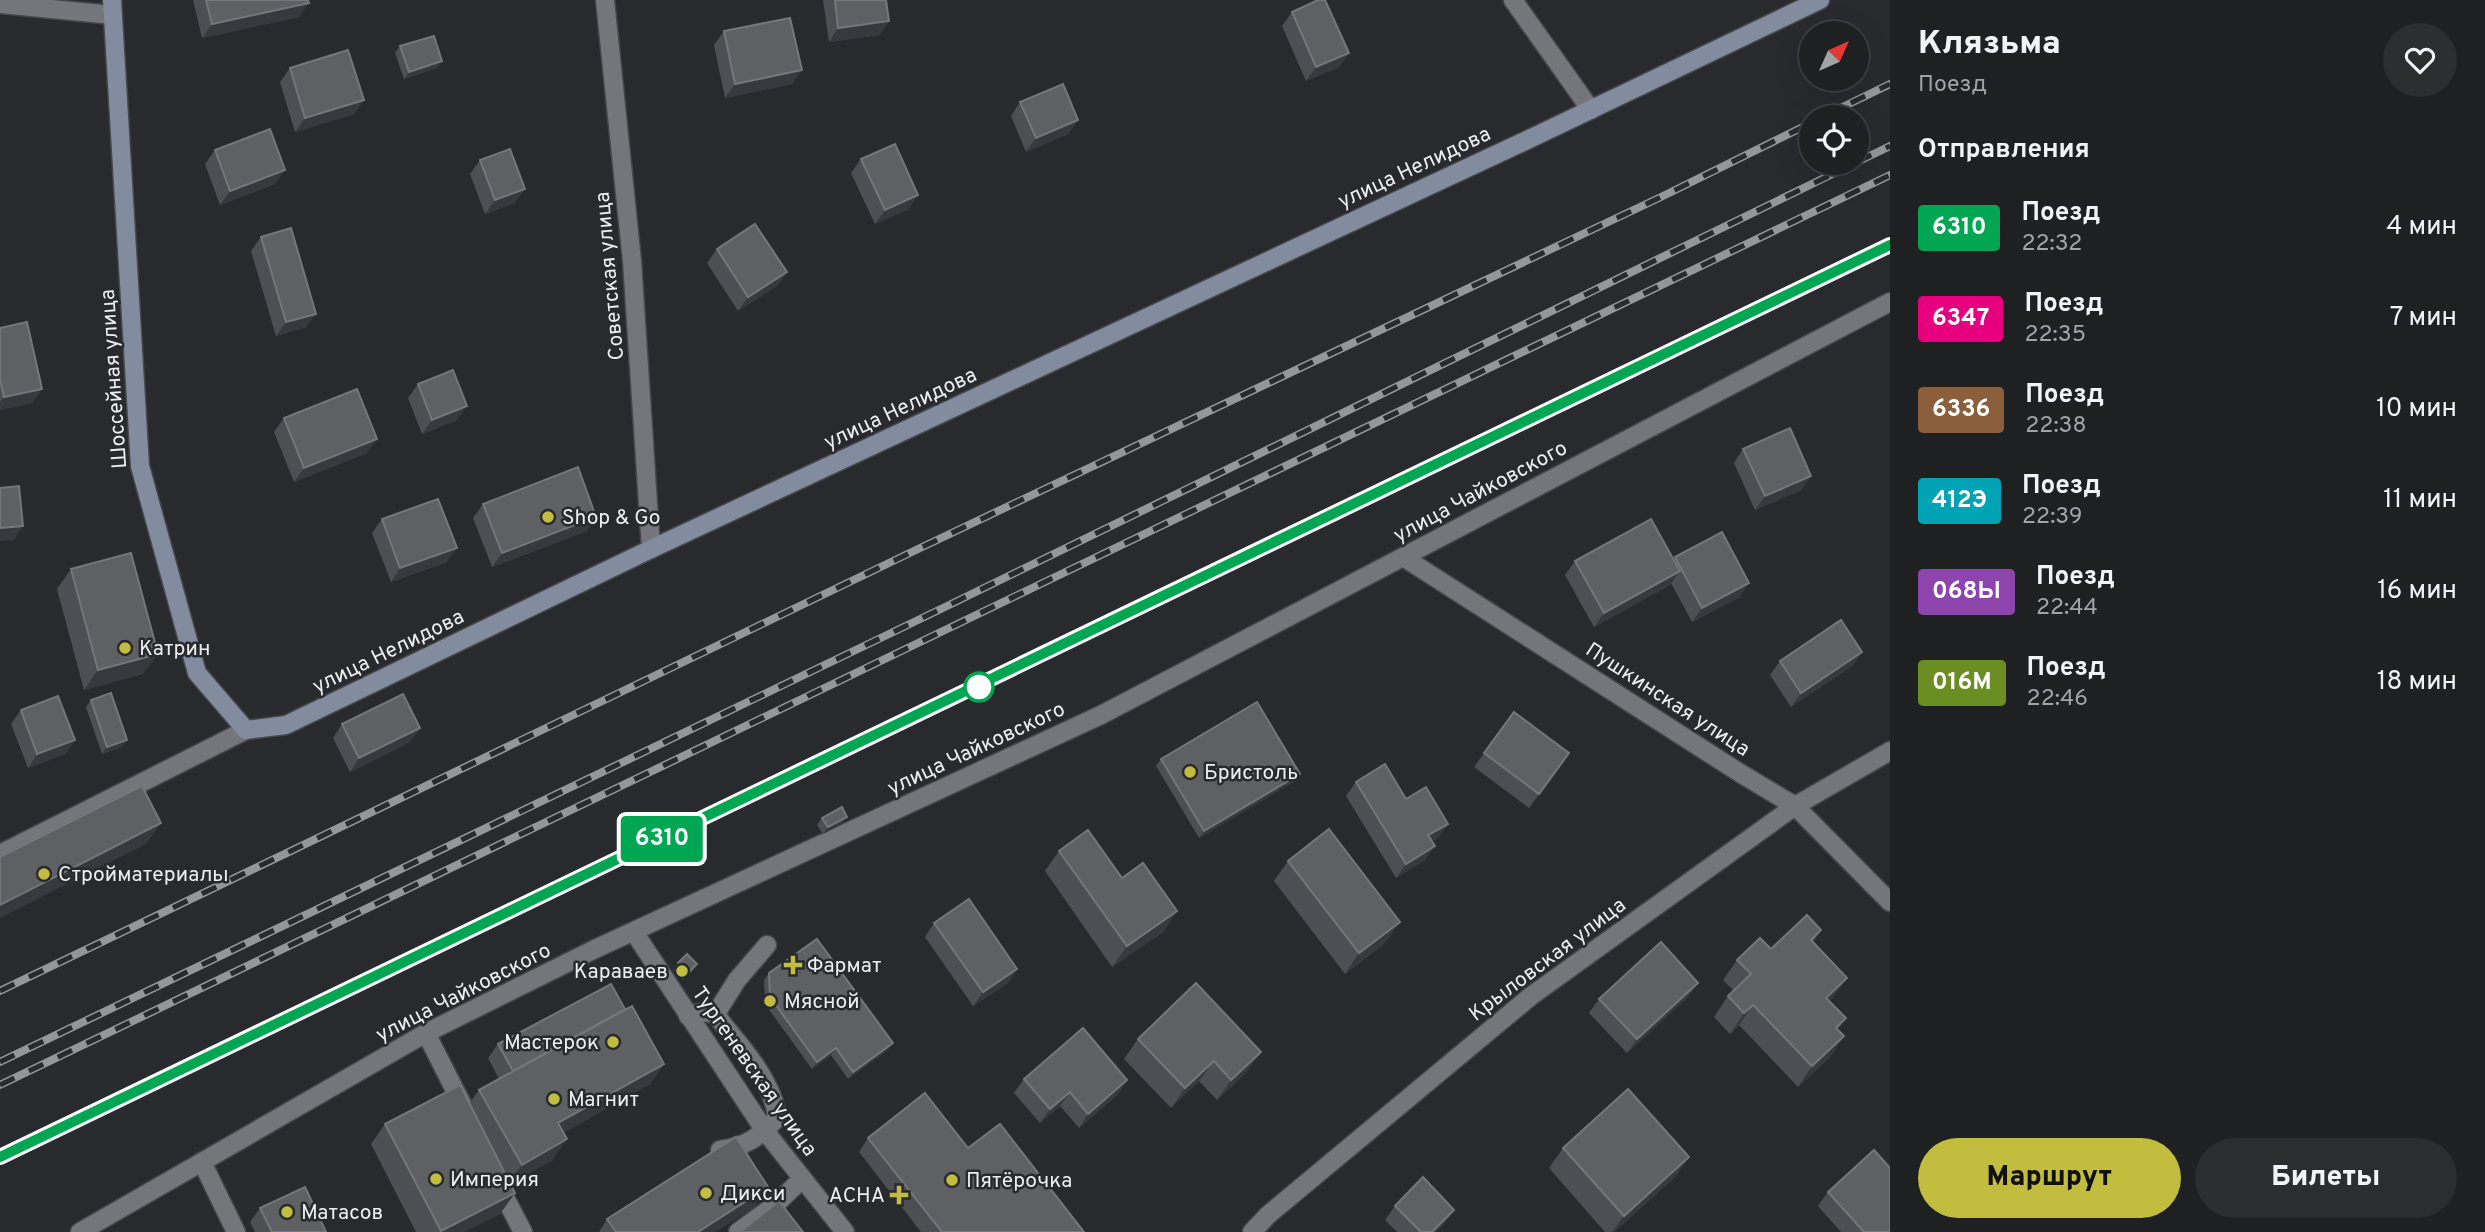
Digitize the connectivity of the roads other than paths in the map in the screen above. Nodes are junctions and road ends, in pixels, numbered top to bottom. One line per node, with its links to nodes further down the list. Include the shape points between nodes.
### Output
1 (605, 0): 8 (street, Советская улица, via 632,261)
2 (1513, 0): 6 (street)
3 (1821, 0): 6 (main road, улица Нелидова)
4 (0, 4): 5 (street)
5 (112, 8): 10 (main road, Шоссейная улица, via 140,466 197,673)
6 (1591, 110): 8 (main road, улица Нелидова)
7 (1890, 302): 9 (street, улица Чайковского)
8 (651, 550): 10 (main road, улица Нелидова, via 286,725)
9 (1403, 557): 12 (street, Пушкинская улица); 15 (street, улица Чайковского, via 1101,715)
10 (246, 730): 13 (street, улица Нелидова)
11 (1890, 751): 12 (street, Крыловская улица)
12 (1795, 806): 14 (street, Пушкинская улица); 31 (street, Крыловская улица, via 1531,996)
13 (0, 854)
14 (1890, 902)
15 (634, 932): 18 (street, Тургеневская улица); 19 (street, улица Чайковского)
16 (766, 945): 17 (street)
17 (715, 1015): 18 (street, via 701,1011); 21 (street, via 739,1044 776,1105 777,1118)
18 (688, 1016): 21 (street, Тургеневская улица)
19 (426, 1033): 20 (street); 23 (street, улица Чайковского)
20 (471, 1122)
21 (765, 1131): 22 (street, via 739,1148 720,1150); 25 (street, Тургеневская улица)
22 (710, 1157)
23 (202, 1162): 26 (street, улица Чайковского); 27 (street)
24 (492, 1171): 28 (street)
25 (802, 1179): 29 (street); 30 (street, Тургеневская улица)
26 (80, 1232)
27 (236, 1232)
28 (523, 1232)
29 (738, 1232)
30 (845, 1232)
31 (1252, 1232)

